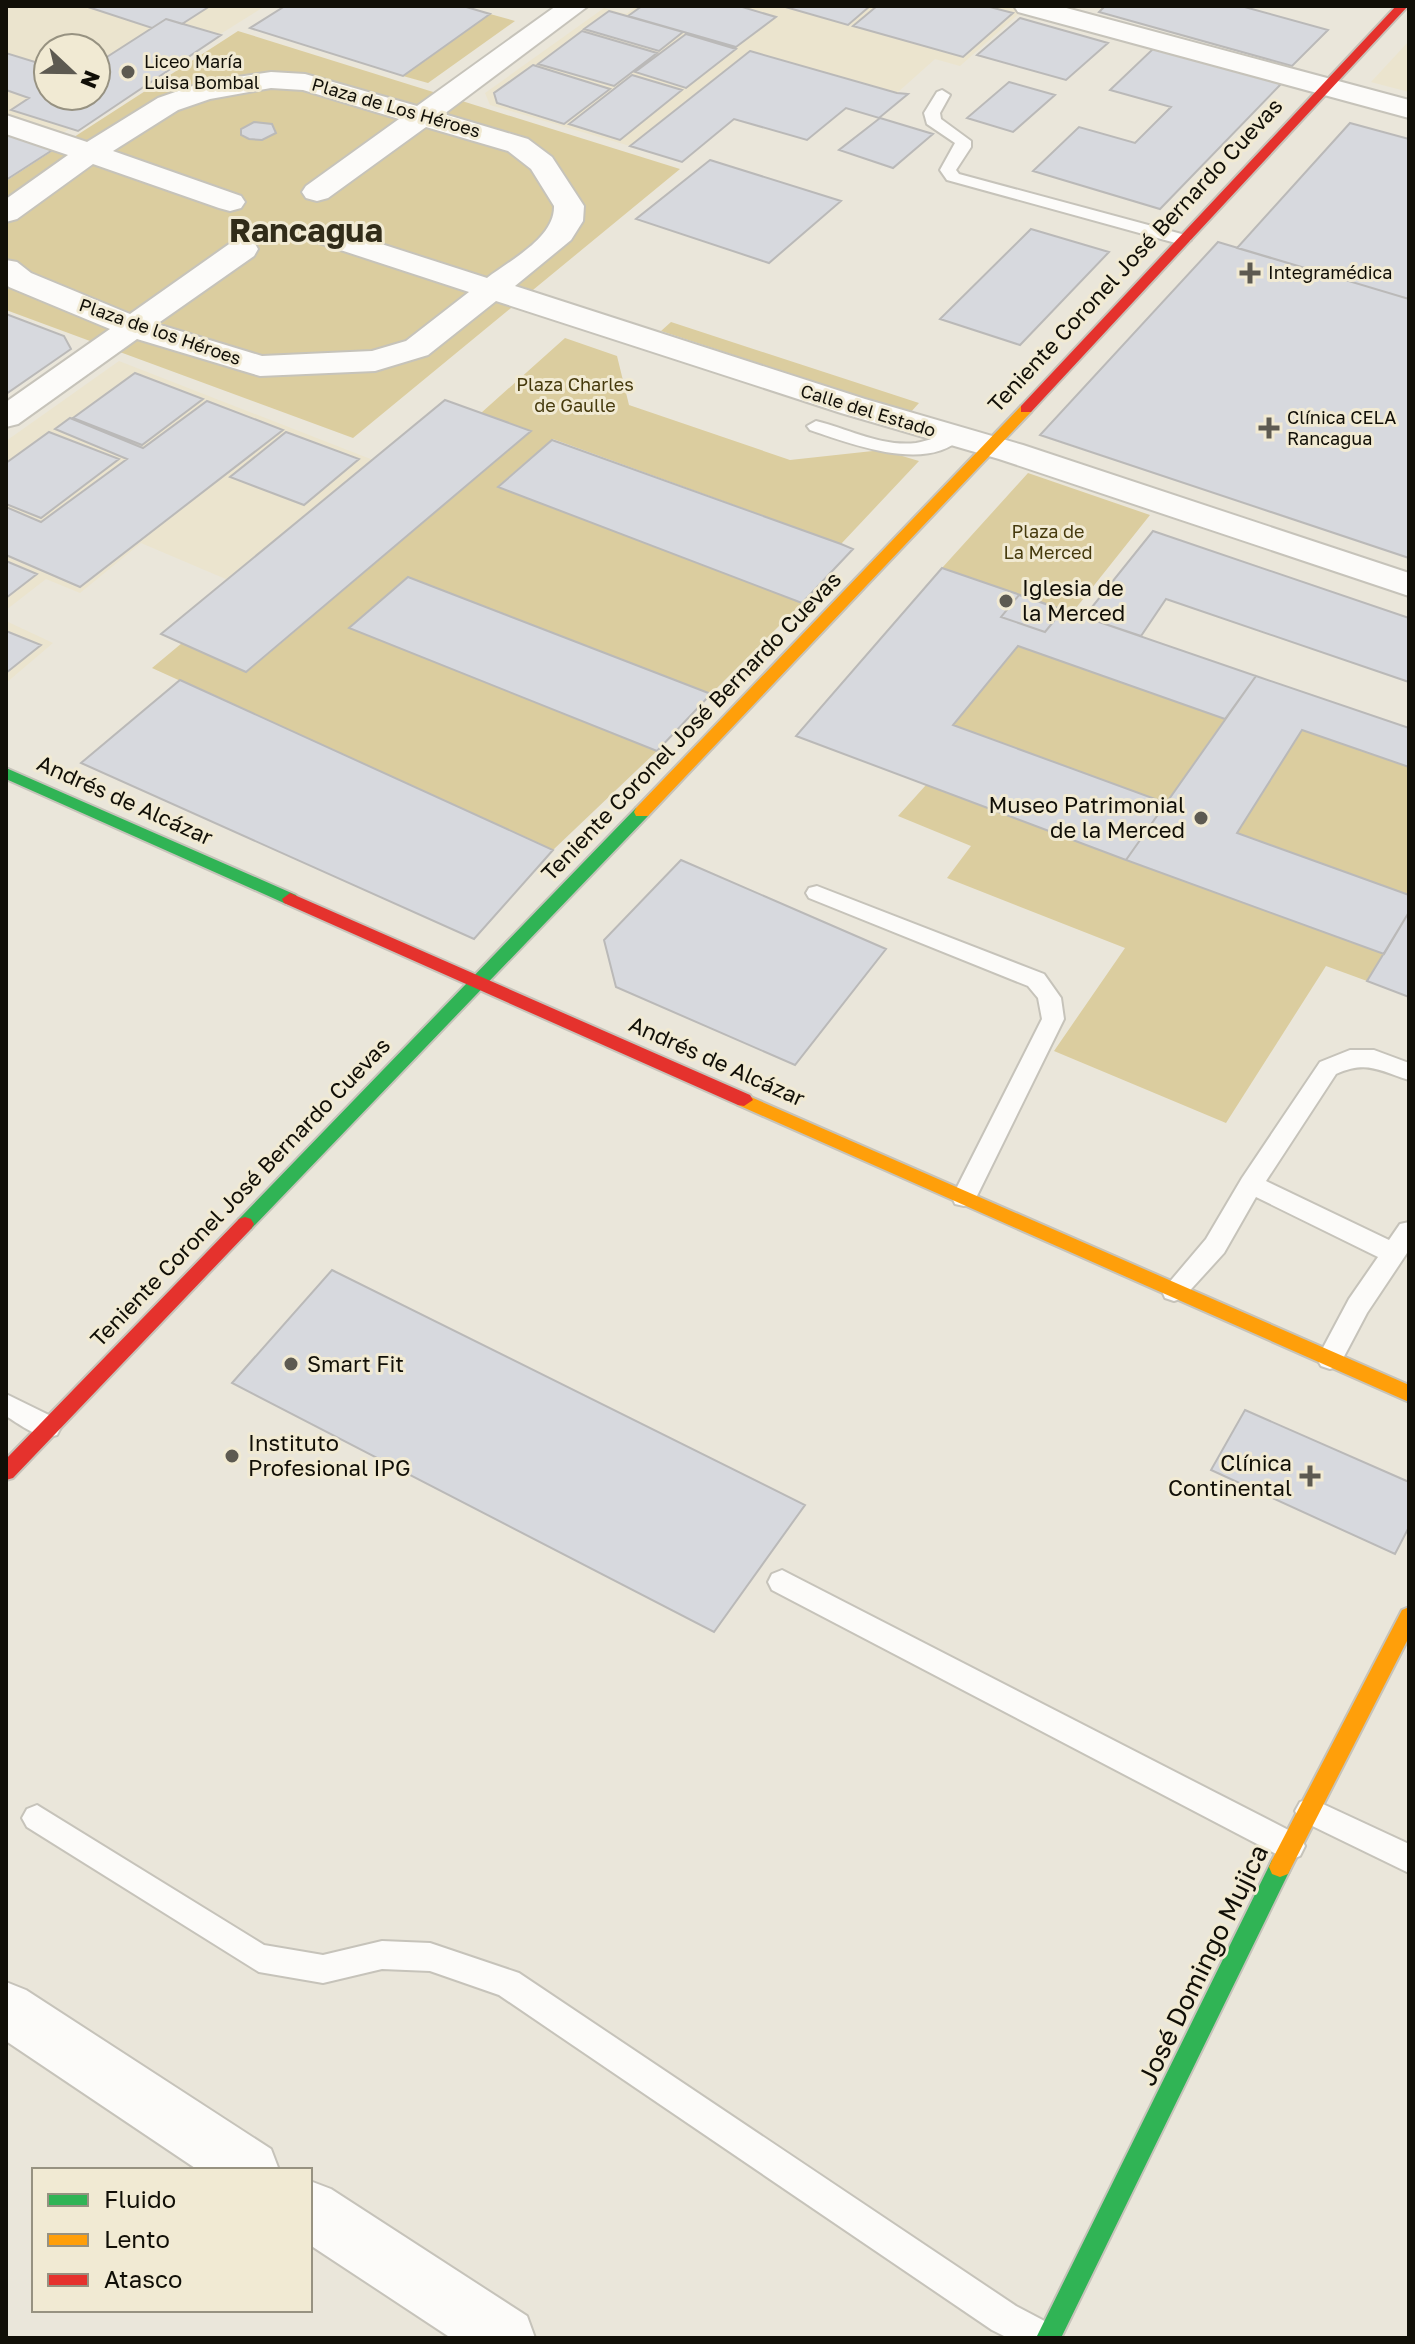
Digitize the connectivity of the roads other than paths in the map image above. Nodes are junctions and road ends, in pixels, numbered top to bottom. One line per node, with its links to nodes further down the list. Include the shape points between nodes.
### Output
1 (574, 6): 7 (street)
2 (1402, 6): 4 (main road, Teniente Coronel José Bernardo Cuevas)
3 (1048, 8): 4 (street)
4 (1324, 86): 6 (street); 14 (main road, Teniente Coronel José Bernardo Cuevas)
5 (942, 95): 14 (lane, via 933,121 963,141 948,170 953,177)
6 (1409, 109)
7 (423, 115): 9 (street, Plaza de Los Héroes, via 305,82 271,80 204,91 168,104); 10 (street); 17 (street, Plaza de Los Héroes, via 529,151 569,206 563,231)
8 (6, 124): 9 (street)
9 (90, 153): 11 (street); 12 (street)
10 (317, 192)
11 (230, 202)
12 (6, 213)
13 (327, 236): 17 (street, Calle del Estado)
14 (1183, 240): 22 (main road, Teniente Coronel José Bernardo Cuevas)
15 (243, 249): 18 (street)
16 (6, 269): 18 (street, Plaza de los Héroes, via 20,280)
17 (493, 289): 18 (street, Plaza de los Héroes, via 417,348 375,361 260,366); 21 (street, Calle del Estado)
18 (133, 327): 19 (street)
19 (6, 417)
20 (816, 426): 21 (lane, via 902,452 924,450)
21 (953, 437): 22 (street, Calle del Estado)
22 (989, 446): 23 (street, Calle del Estado); 26 (main road, Teniente Coronel José Bernardo Cuevas)
23 (1409, 585)
24 (6, 773): 26 (main road, Andrés de Alcázar)
25 (817, 893): 29 (lane, via 1036,980 1047,990 1053,1019)
26 (475, 983): 29 (main road, Andrés de Alcázar); 36 (main road, Teniente Coronel José Bernardo Cuevas)
27 (1409, 1072): 28 (lane, via 1374,1058 1350,1058 1328,1068)
28 (1251, 1184): 31 (lane); 32 (lane, via 1215,1246)
29 (964, 1197): 32 (main road, Andrés de Alcázar)
30 (1409, 1231): 31 (lane)
31 (1393, 1253): 33 (lane)
32 (1174, 1291): 33 (main road, Andrés de Alcázar)
33 (1330, 1359): 34 (main road, Andrés de Alcázar)
34 (1409, 1394)
35 (6, 1404): 36 (lane)
36 (48, 1427): 37 (main road, Teniente Coronel José Bernardo Cuevas)
37 (6, 1472)
38 (782, 1582): 42 (lane)
39 (1409, 1616): 40 (main road, José Domingo Mujica)
40 (1310, 1811): 42 (main road, José Domingo Mujica); 43 (lane)
41 (37, 1818): 48 (lane, via 259,1958 323,1969 382,1955 430,1957 508,1983 1004,2318)
42 (1290, 1846): 48 (main road, José Domingo Mujica)
43 (1409, 1859)
44 (6, 2009): 45 (street)
45 (247, 2168)
46 (312, 2211): 47 (street)
47 (505, 2338)
48 (1045, 2338)

